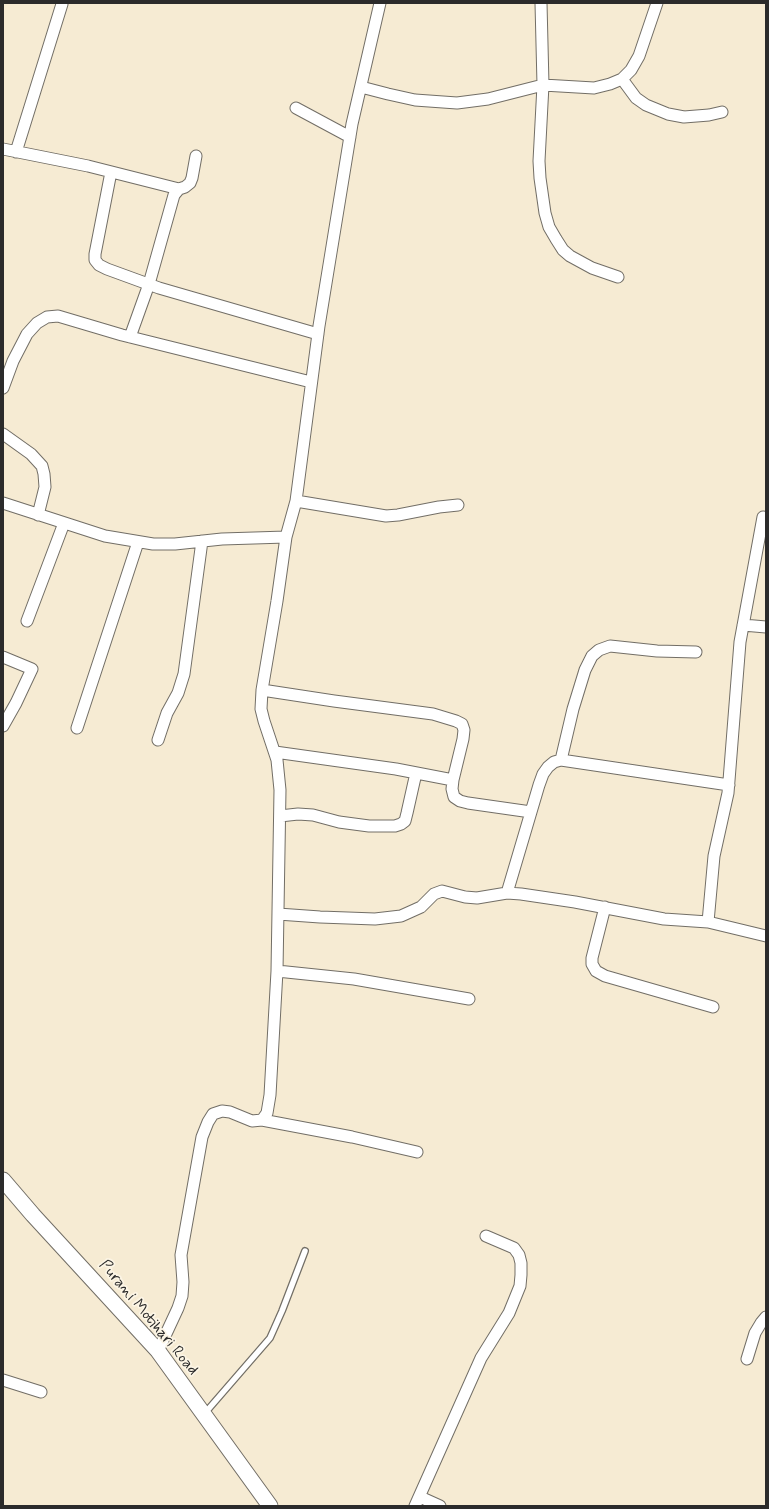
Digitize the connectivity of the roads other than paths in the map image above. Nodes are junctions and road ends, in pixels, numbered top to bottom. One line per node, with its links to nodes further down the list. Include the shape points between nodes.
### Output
1 (380, 3): 7 (street)
2 (541, 3): 6 (street)
3 (657, 3): 5 (street, via 639,56 631,70)
4 (62, 4): 12 (street)
5 (622, 78): 6 (street, via 594,88); 9 (street, via 636,98 668,114 684,117)
6 (542, 85): 7 (street, via 488,99 457,102 415,100); 16 (street, via 539,161 549,227 563,250 570,256 592,268)
7 (361, 87): 10 (street)
8 (296, 108): 10 (street)
9 (722, 112)
10 (350, 137): 18 (street)
11 (3, 149): 12 (street)
12 (16, 152): 14 (street)
13 (196, 156): 15 (street, via 192,178 185,187)
14 (111, 172): 15 (street); 17 (street, via 94,254 95,260 107,269)
15 (179, 189): 17 (street, via 174,195)
16 (618, 277)
17 (149, 284): 18 (street); 19 (street)
18 (318, 334): 20 (street)
19 (130, 337): 20 (street); 21 (street, via 68,318 46,317 27,334)
20 (312, 382): 23 (street)
21 (3, 388)
22 (3, 434): 26 (street, via 31,454 42,466 45,487)
23 (296, 501): 25 (street, via 386,516); 29 (street)
24 (3, 503): 26 (street)
25 (458, 505)
26 (38, 514): 28 (street)
27 (763, 517): 33 (street)
28 (64, 523): 31 (street, via 105,536); 32 (street)
29 (286, 537): 30 (street); 37 (street, via 278,601)
30 (202, 541): 31 (street, via 174,544); 40 (street, via 184,674)
31 (138, 542): 39 (street)
32 (27, 621)
33 (743, 625): 34 (street); 45 (street)
34 (766, 627)
35 (696, 652): 42 (street, via 610,646 599,650 592,656 581,682)
36 (3, 657): 38 (street, via 32,668)
37 (262, 690): 41 (street, via 261,709); 44 (street, via 433,714 456,721 462,724 464,730)
38 (3, 726)
39 (77, 728)
40 (158, 740)
41 (275, 752): 43 (street); 47 (street, via 280,790)
42 (561, 760): 45 (street); 46 (street, via 554,762 543,774)
43 (416, 773): 44 (street); 47 (street, via 405,821 395,826 339,822 313,815)
44 (453, 780): 46 (street, via 454,797 460,801)
45 (729, 785): 51 (street, via 714,856)
46 (531, 812): 48 (street)
47 (280, 816): 50 (street)
48 (507, 893): 49 (street); 50 (street, via 477,898 442,891 434,894 421,907 390,918)
49 (605, 907): 51 (street, via 664,919); 55 (street, via 592,958 596,971 605,976)
50 (278, 914): 53 (street)
51 (708, 922): 52 (street)
52 (766, 936)
53 (277, 971): 54 (street, via 354,979); 56 (street, via 270,1095 267,1113)
54 (469, 999)
55 (713, 1007)
56 (262, 1120): 57 (street); 62 (street, via 252,1121 230,1112 222,1112 213,1114 208,1122 202,1137 180,1255 182,1296)
57 (417, 1152)
58 (3, 1180): 62 (main road, Purani Motihari Road)
59 (486, 1236): 67 (street, via 514,1248 519,1255 520,1286 509,1313 481,1358)
60 (305, 1251): 66 (lane, via 270,1338)
61 (766, 1317): 63 (street, via 755,1333)
62 (158, 1351): 66 (main road, Purani Motihari Road)
63 (747, 1359)
64 (3, 1380): 65 (street)
65 (42, 1392)
66 (204, 1414): 68 (main road, Purani Motihari Road)
67 (418, 1502): 69 (street)
68 (270, 1506)
69 (440, 1506)

